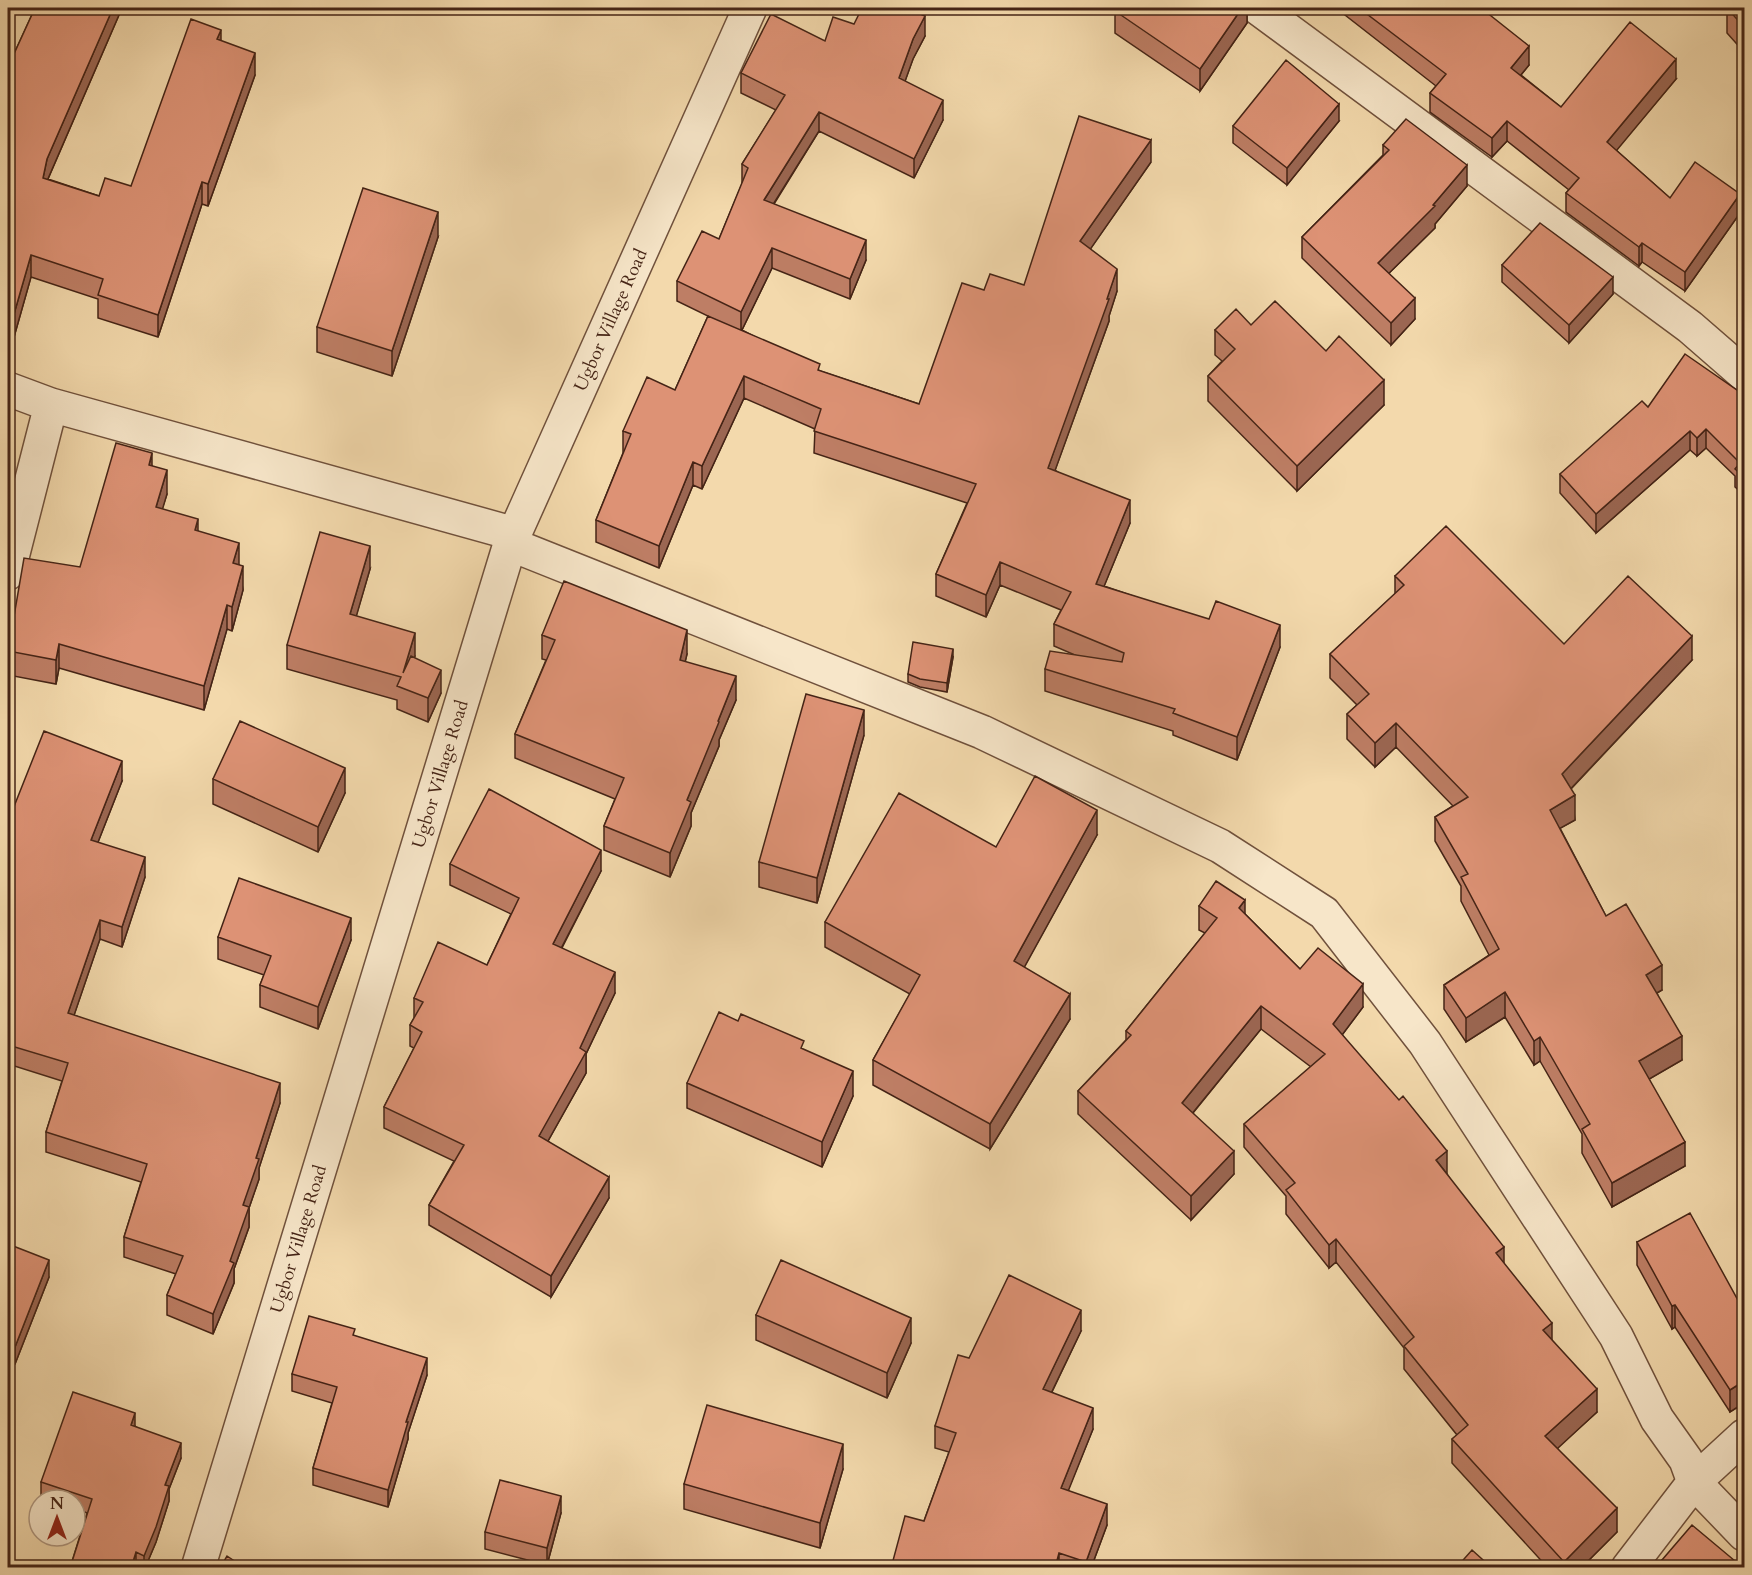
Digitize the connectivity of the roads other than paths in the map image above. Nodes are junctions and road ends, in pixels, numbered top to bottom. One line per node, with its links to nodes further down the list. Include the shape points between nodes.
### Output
1 (750, 8): 6 (street, Ugbor Village Road)
2 (1258, 8): 3 (street, via 1690,327)
3 (1744, 374)
4 (8, 389): 5 (street)
5 (51, 405): 6 (street); 7 (street)
6 (512, 539): 9 (street, via 982,732 1220,846 1324,913 1425,1043 1610,1326 1657,1419 1686,1460); 11 (street, Ugbor Village Road)
7 (8, 573)
8 (1744, 1436): 9 (street)
9 (1694, 1482): 10 (street); 12 (street)
10 (1744, 1534)
11 (198, 1568)
12 (1628, 1568)

